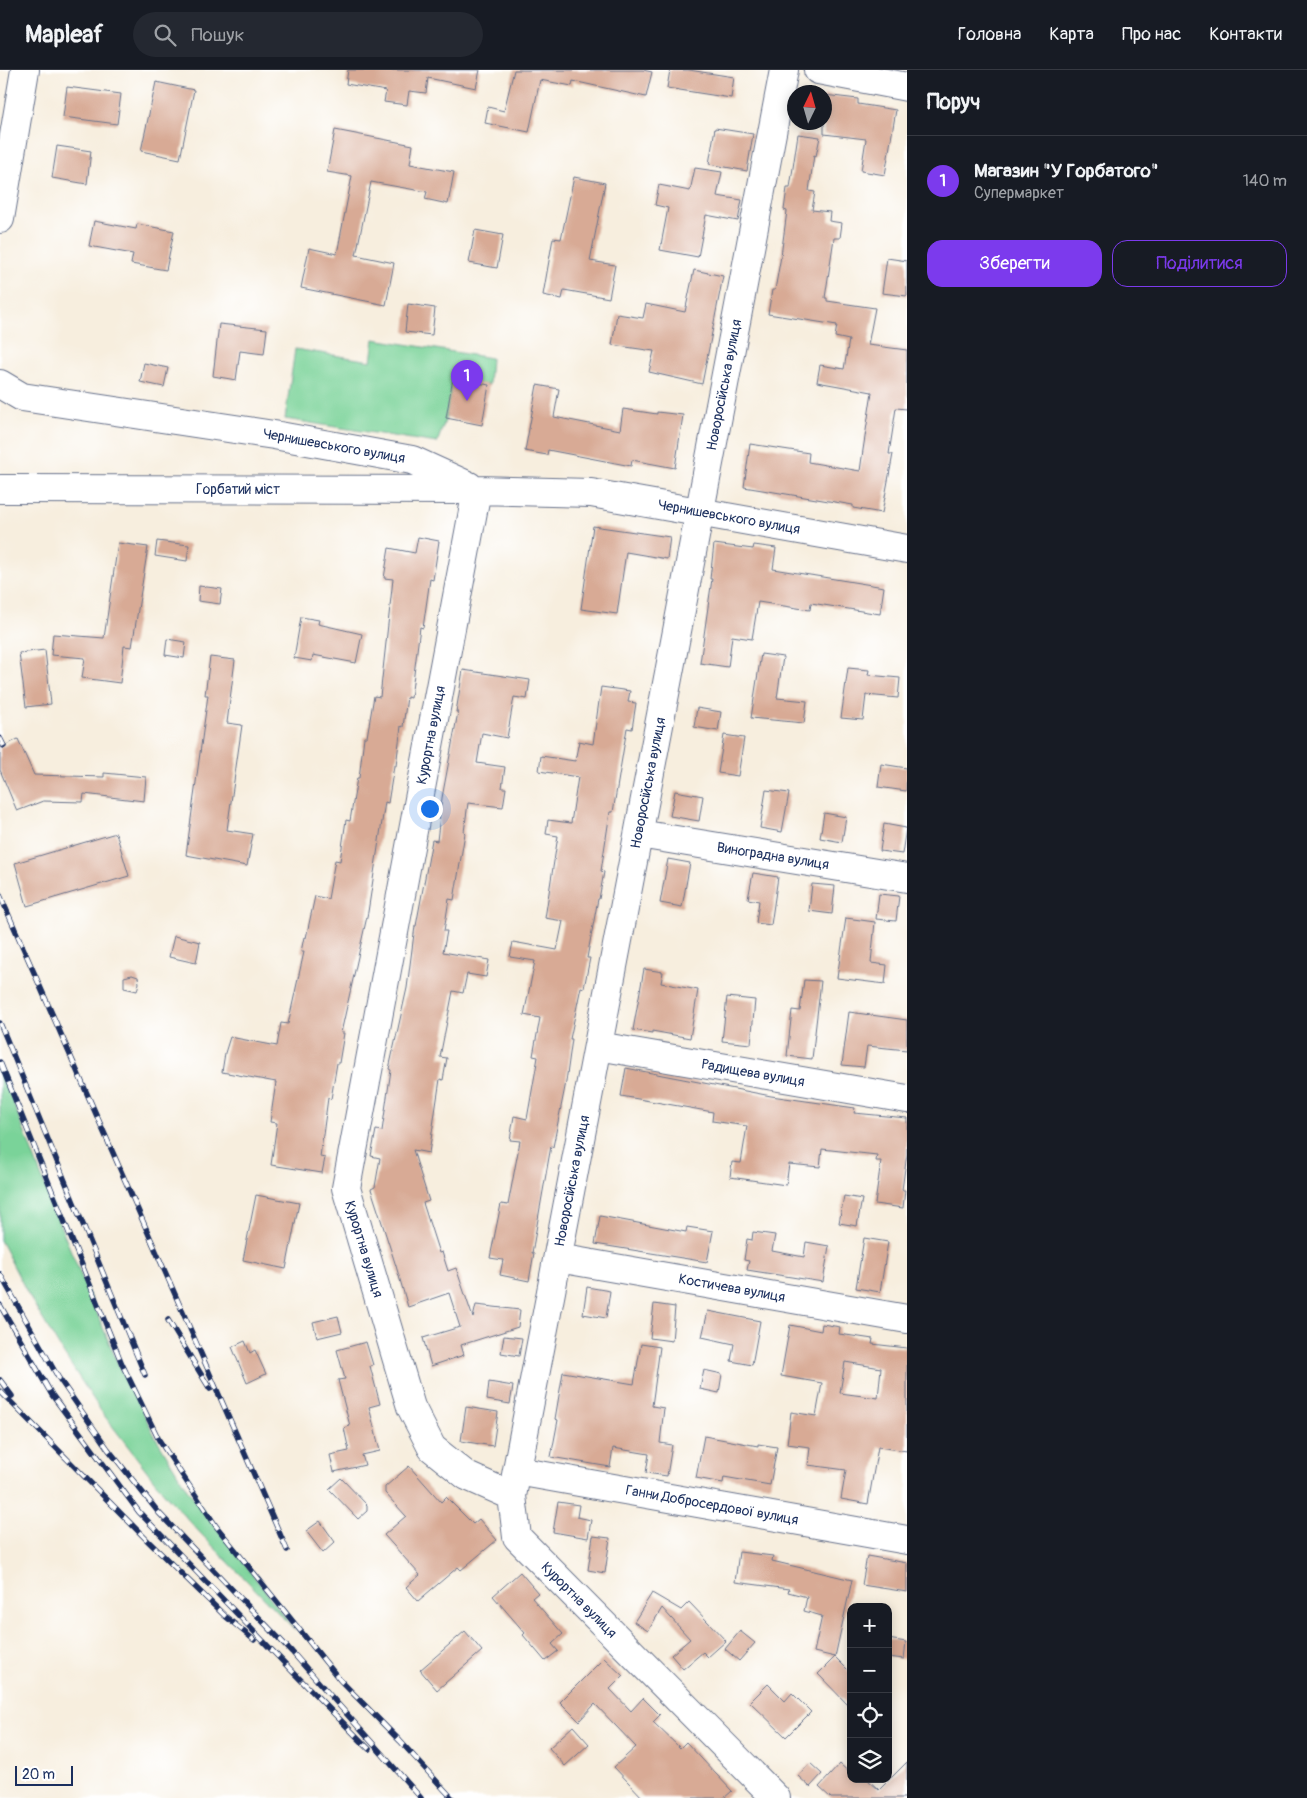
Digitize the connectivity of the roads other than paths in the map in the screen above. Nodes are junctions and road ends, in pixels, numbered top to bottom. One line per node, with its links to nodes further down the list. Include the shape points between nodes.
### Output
1 (25, 70): 5 (street)
2 (784, 70): 9 (street, Новоросійська вулиця)
3 (818, 70): 4 (street)
4 (907, 87)
5 (0, 219)
6 (11, 390): 8 (street, Чернишевського вулиця, via 412,460)
7 (5, 489): 8 (street, Горбатий міст)
8 (477, 490): 9 (street, Чернишевського вулиця, via 591,493); 17 (street, Курортна вулиця, via 346,1188 411,1408 432,1448 467,1476)
9 (700, 512): 10 (street, Чернишевського вулиця); 11 (street, Новоросійська вулиця)
10 (907, 549)
11 (639, 834): 12 (street, Виноградна вулиця); 13 (street, Новоросійська вулиця)
12 (907, 878)
13 (598, 1046): 14 (street, Радищева вулиця); 15 (street, Новоросійська вулиця)
14 (907, 1099)
15 (558, 1258): 16 (street, Костичева вулиця); 17 (street, Новоросійська вулиця)
16 (907, 1318)
17 (515, 1483): 18 (street, Ганни Добросердової вулиця); 19 (street, Курортна вулиця, via 517,1537)
18 (907, 1540)
19 (776, 1798)

